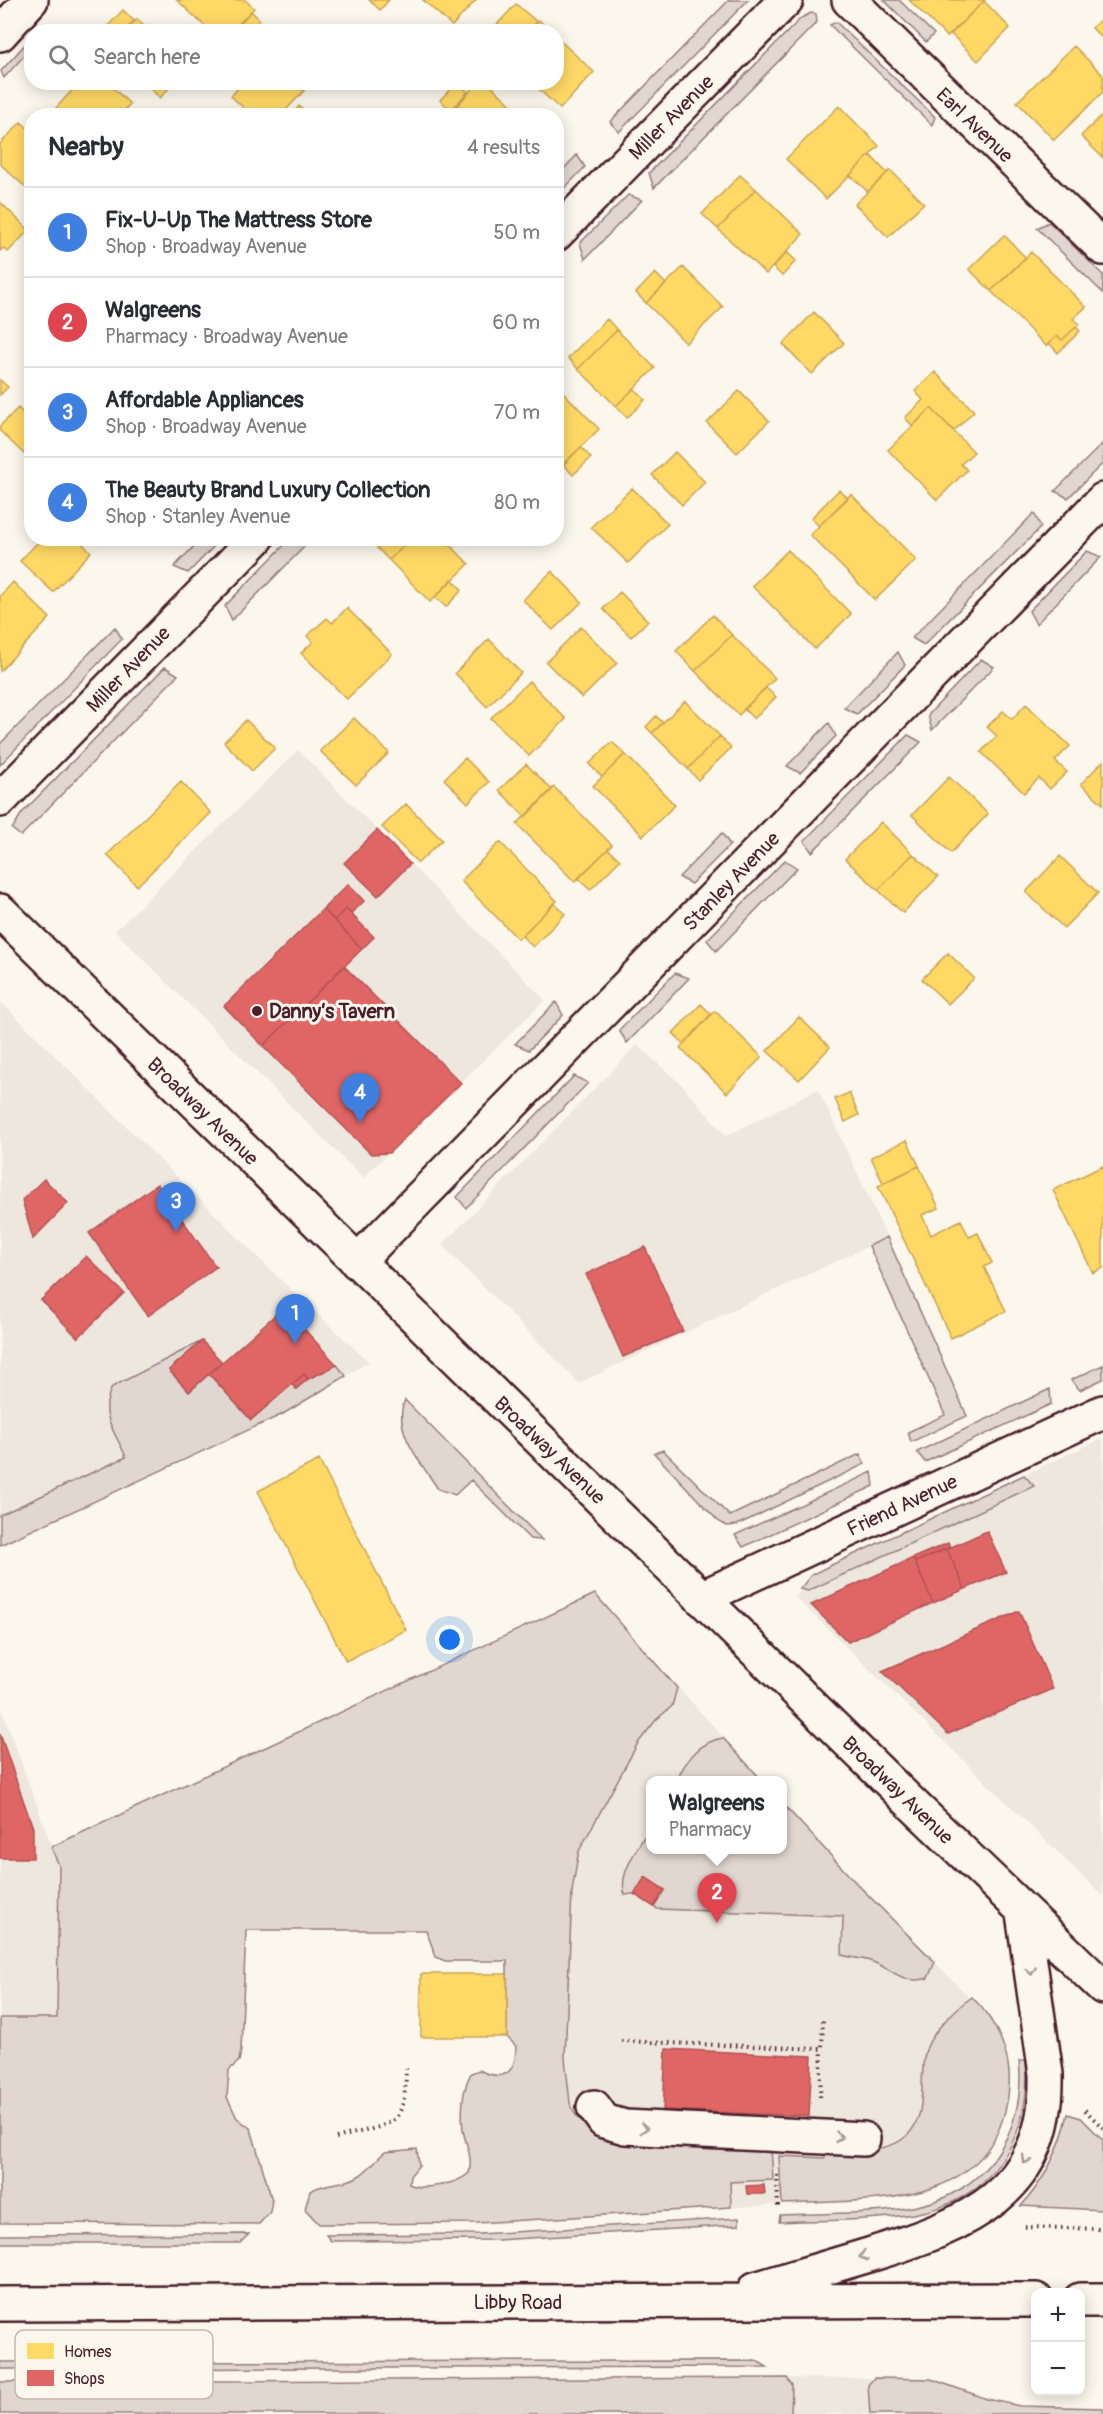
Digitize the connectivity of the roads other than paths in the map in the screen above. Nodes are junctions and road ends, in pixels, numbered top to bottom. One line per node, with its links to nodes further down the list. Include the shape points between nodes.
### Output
1 (31, 0): 4 (main road)
2 (786, 0): 5 (main road, Miller Avenue)
3 (849, 0): 6 (main road, Earl Avenue)
4 (0, 34)
5 (564, 226)
6 (1103, 248)
7 (1103, 500): 11 (main road, Stanley Avenue)
8 (249, 546): 9 (main road, Miller Avenue)
9 (0, 800)
10 (0, 911): 11 (main road, Broadway Avenue)
11 (357, 1262): 13 (main road, Broadway Avenue)
12 (1103, 1412): 13 (main road, Friend Avenue)
13 (701, 1598): 14 (main road, Broadway Avenue)
14 (1023, 1913): 15 (main road, Broadway Avenue); 21 (main road, one-way to 21, via 1046,2098 1040,2134 1014,2179 989,2204 957,2224)
15 (1103, 1987)
16 (594, 2106): 17 (main road, one-way to 17, via 604,2121 625,2127)
17 (863, 2139)
18 (1031, 2300): 21 (main road, Libby Road)
19 (1085, 2300): 20 (main road)
20 (1103, 2300)
21 (716, 2301): 22 (main road, Libby Road)
22 (0, 2304)

